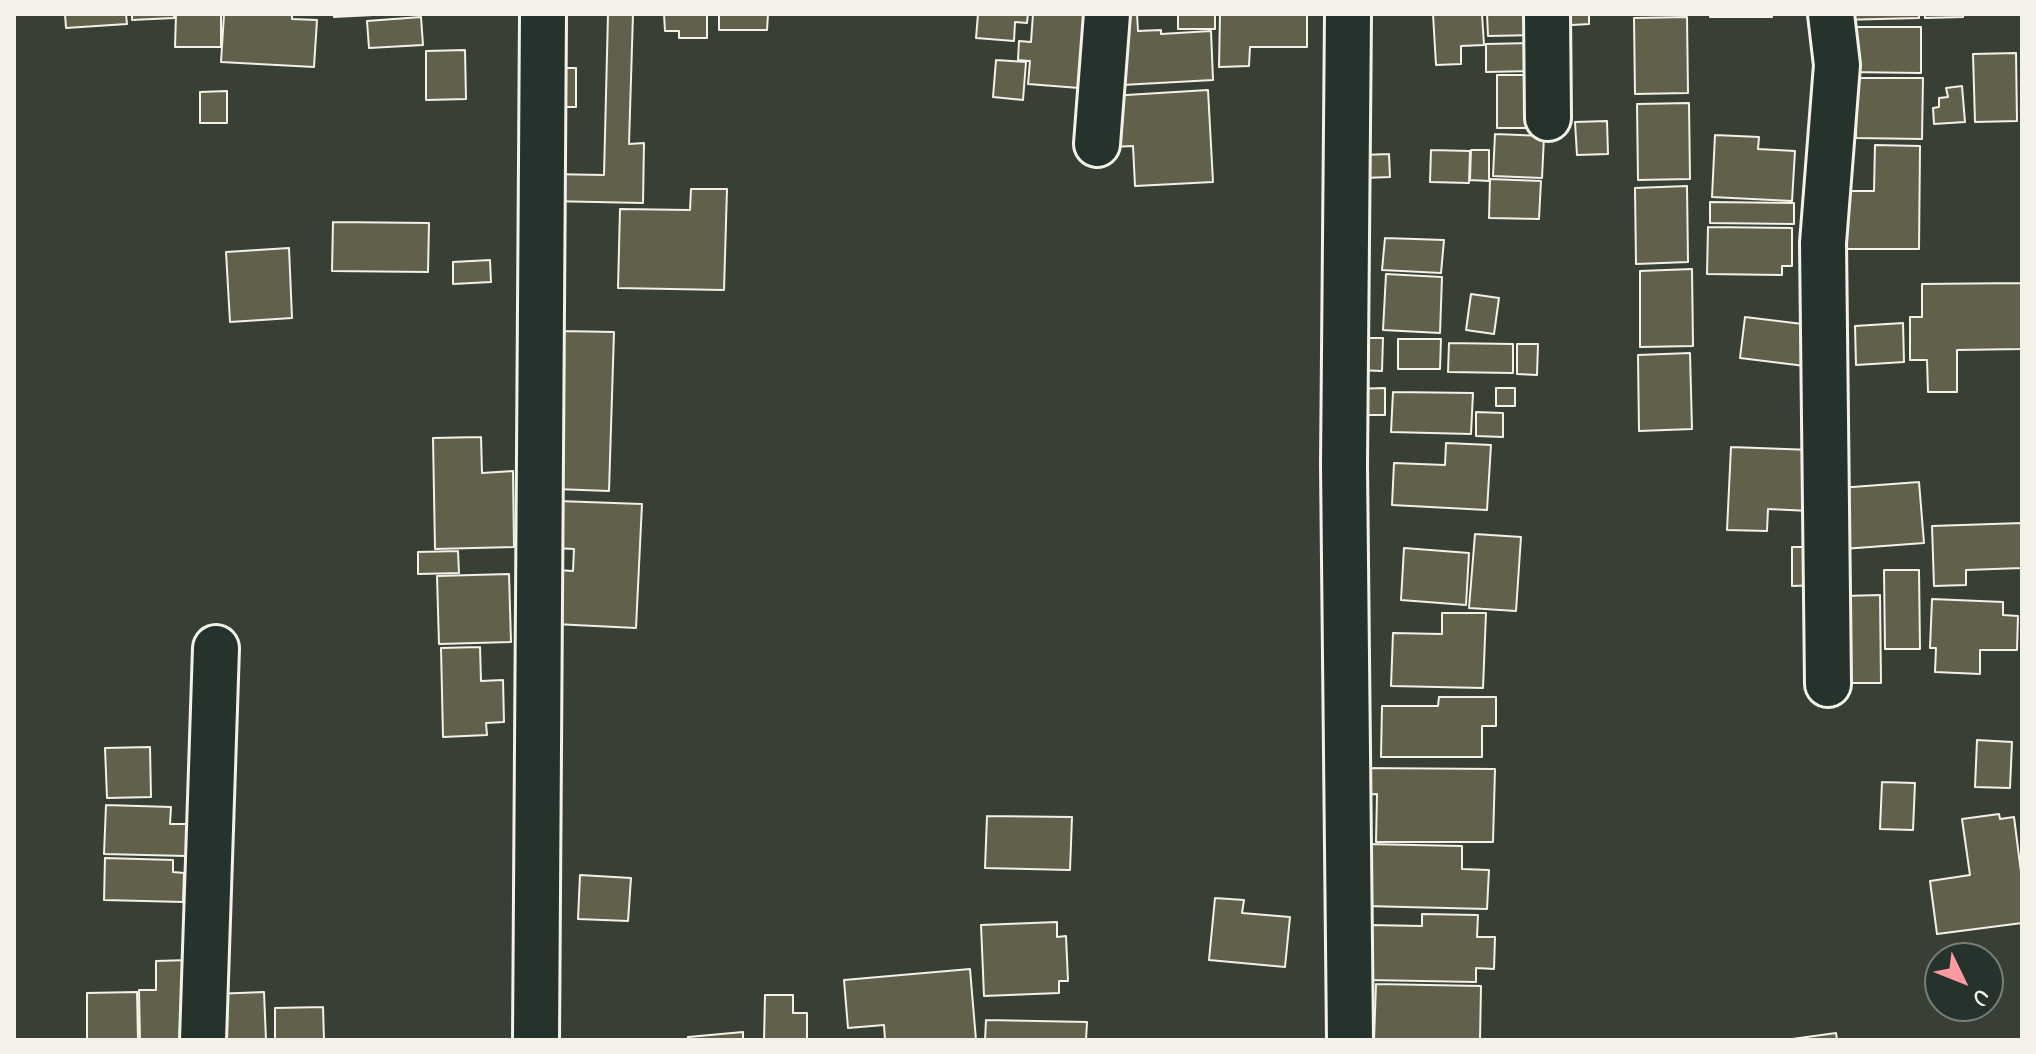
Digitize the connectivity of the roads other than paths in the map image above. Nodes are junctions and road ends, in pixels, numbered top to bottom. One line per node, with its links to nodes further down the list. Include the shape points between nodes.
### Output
1 (543, 14): 11 (street)
2 (1107, 14): 7 (street)
3 (1348, 14): 12 (street, via 1344,465)
4 (1547, 14): 6 (street)
5 (1831, 14): 9 (street, via 1836,94 1823,243)
6 (1548, 118)
7 (1097, 144)
8 (216, 648): 10 (street)
9 (1828, 684)
10 (203, 1040)
11 (536, 1040)
12 (1350, 1040)

